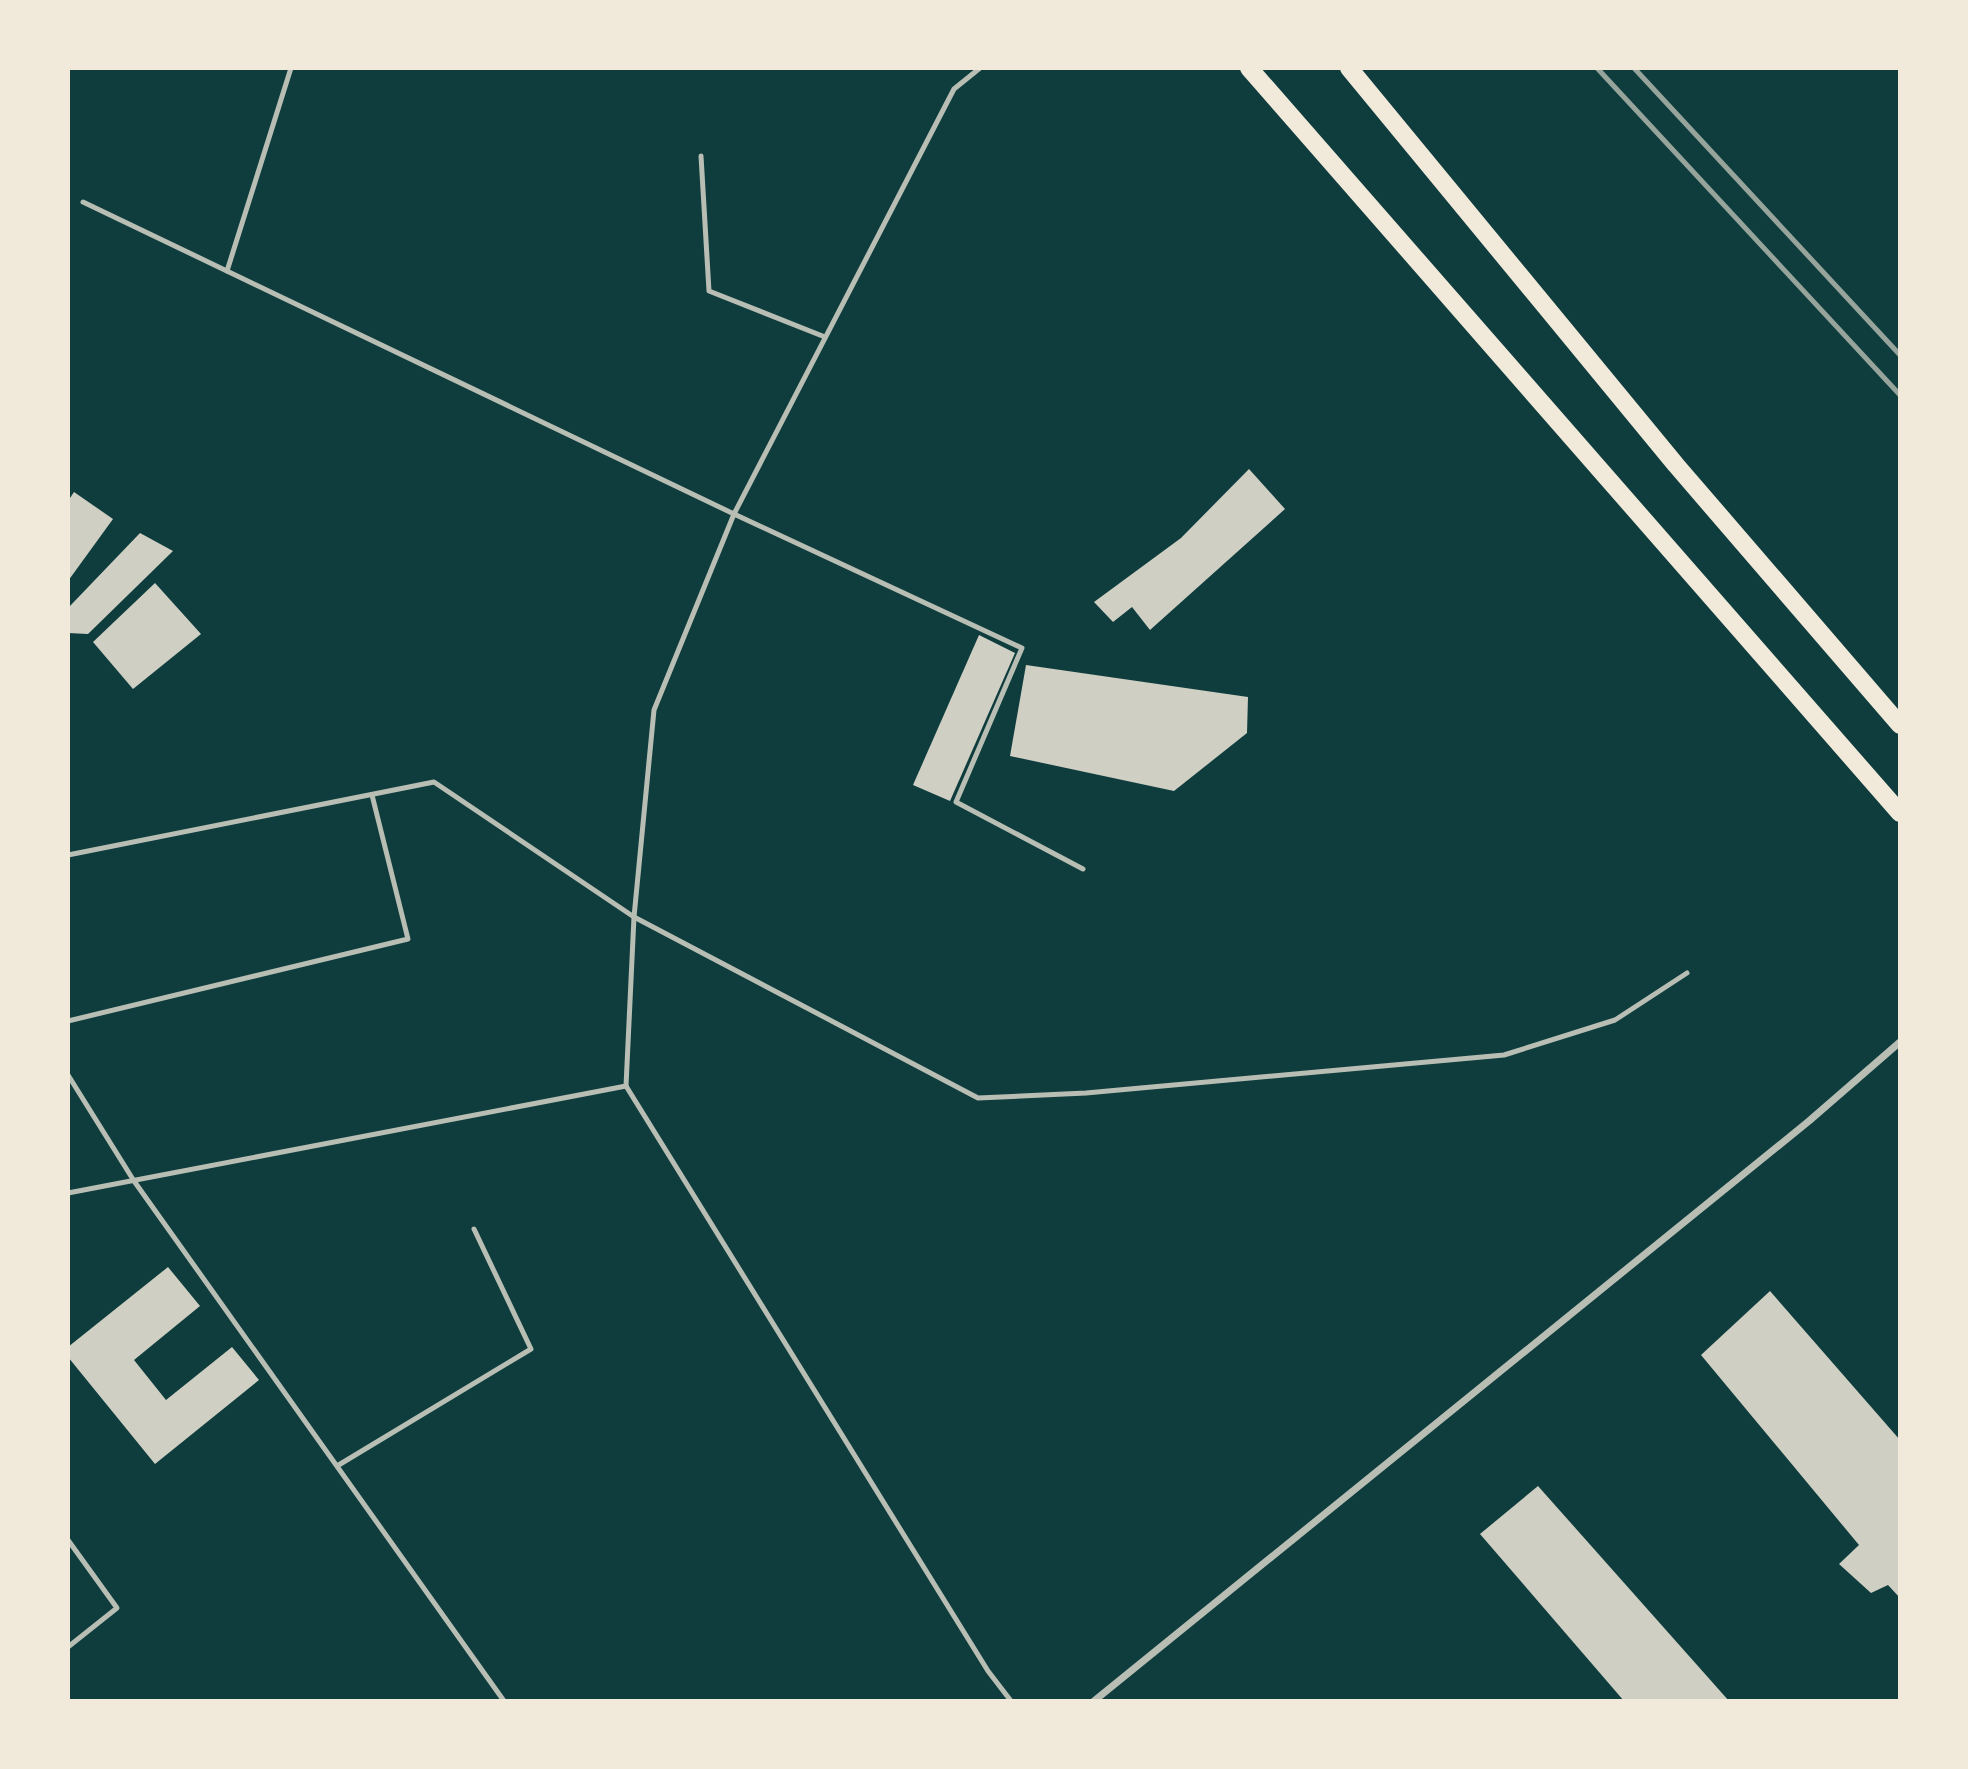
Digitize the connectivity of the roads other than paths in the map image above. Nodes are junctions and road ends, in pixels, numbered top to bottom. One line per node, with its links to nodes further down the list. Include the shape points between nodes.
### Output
1 (291, 68): 7 (lane)
2 (980, 68): 8 (lane, via 954,89)
3 (1249, 68): 12 (main road)
4 (1349, 68): 10 (main road, via 1676,466)
5 (701, 156): 8 (lane, via 709,291)
6 (83, 202): 7 (lane)
7 (227, 271): 9 (lane)
8 (825, 337): 9 (lane)
9 (734, 514): 14 (lane, via 1022,648 956,802); 15 (lane, via 653,710)
10 (1900, 725)
11 (372, 794): 13 (lane); 15 (lane, via 434,782); 17 (lane, via 408,939)
12 (1900, 813)
13 (68, 855)
14 (1083, 869)
15 (635, 916): 16 (lane, via 978,1098 1086,1093 1504,1055 1615,1020); 20 (lane)
16 (1686, 973)
17 (68, 1021)
18 (1900, 1042): 29 (street, via 1809,1121)
19 (68, 1075): 21 (lane)
20 (626, 1086): 21 (lane); 28 (lane, via 988,1671)
21 (134, 1181): 22 (lane); 24 (lane)
22 (68, 1193)
23 (474, 1229): 24 (lane, via 531,1349)
24 (337, 1466): 27 (lane)
25 (68, 1540): 26 (lane, via 117,1608)
26 (68, 1647)
27 (504, 1701)
28 (1011, 1701)
29 (1094, 1701)

